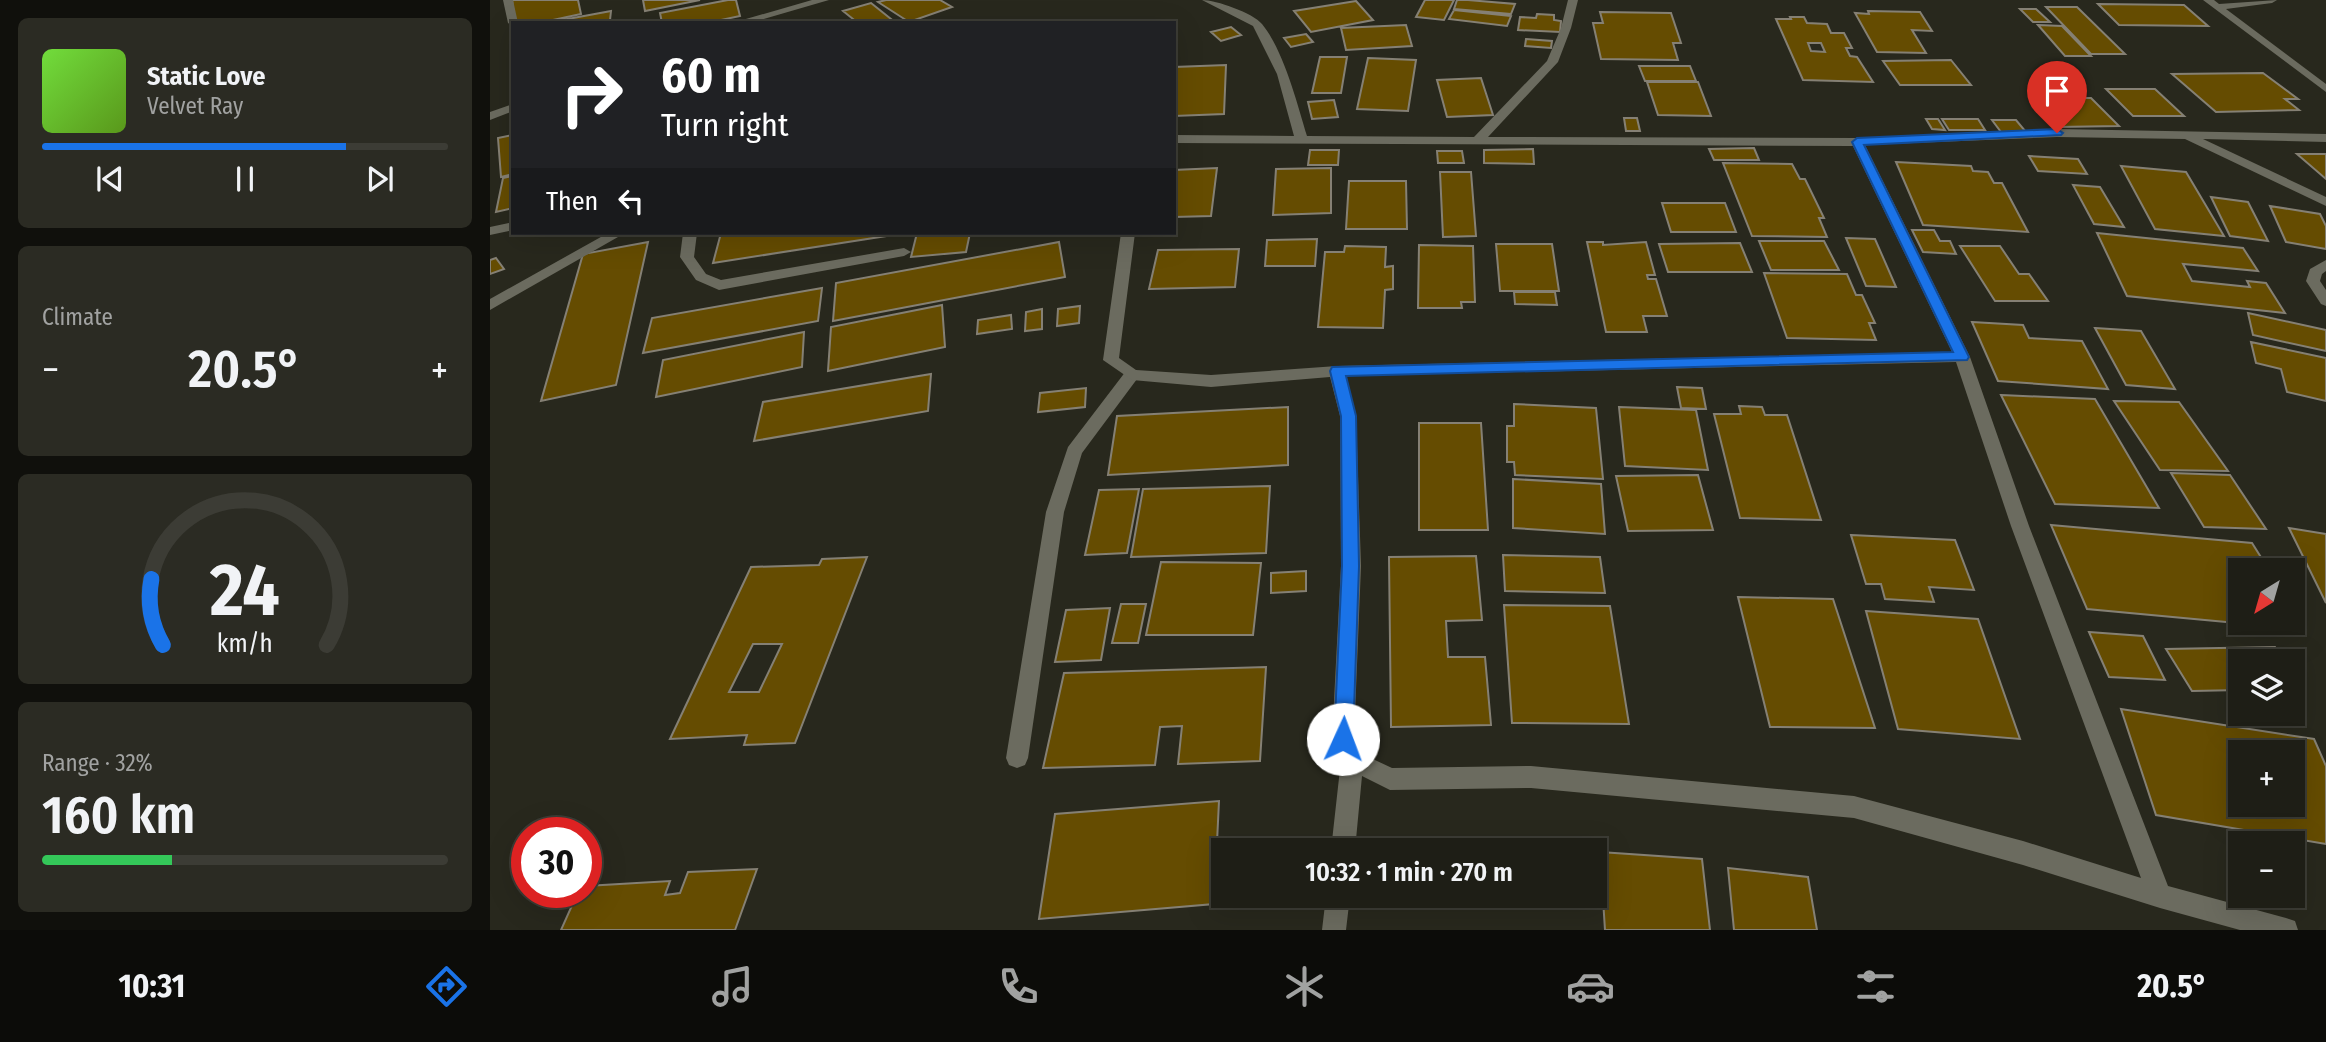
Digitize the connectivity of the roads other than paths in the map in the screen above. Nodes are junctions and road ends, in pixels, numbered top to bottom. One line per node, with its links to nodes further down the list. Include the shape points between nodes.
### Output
1 (508, 0): 7 (street)
2 (824, 0): 8 (street)
3 (1207, 0): 13 (street, via 1257,24 1283,74)
4 (1573, 0): 16 (street, via 1552,62)
5 (2272, 0): 6 (street)
6 (2212, 3): 9 (street)
7 (513, 21)
8 (745, 21)
9 (2326, 89)
10 (511, 108): 11 (street)
11 (490, 116)
12 (2184, 135): 14 (street); 17 (street, via 2057,133); 18 (street)
13 (1301, 138): 15 (street); 16 (street)
14 (2326, 138)
15 (1176, 139)
16 (1479, 139): 17 (street)
17 (1857, 142): 28 (street)
18 (2326, 202)
19 (511, 226): 20 (street)
20 (490, 230)
21 (614, 235): 27 (street)
22 (690, 235): 24 (street, via 687,257 701,278 719,285)
23 (1128, 235): 30 (street, via 1111,360)
24 (904, 252)
25 (2326, 264): 26 (street, via 2315,272 2313,281)
26 (2326, 301)
27 (490, 305)
28 (1962, 357): 29 (street); 34 (street, via 2020,526)
29 (1337, 371): 30 (street, via 1211,381); 32 (street, via 1348,416 1351,566 1343,739)
30 (1132, 375): 31 (street, via 1074,451 1055,512)
31 (1017, 758)
32 (1352, 760): 33 (street); 34 (street, via 1390,779 1531,777 1854,807)
33 (1344, 838)
34 (2160, 896): 37 (street)
35 (1337, 908): 36 (street)
36 (1334, 930)
37 (2286, 930)

